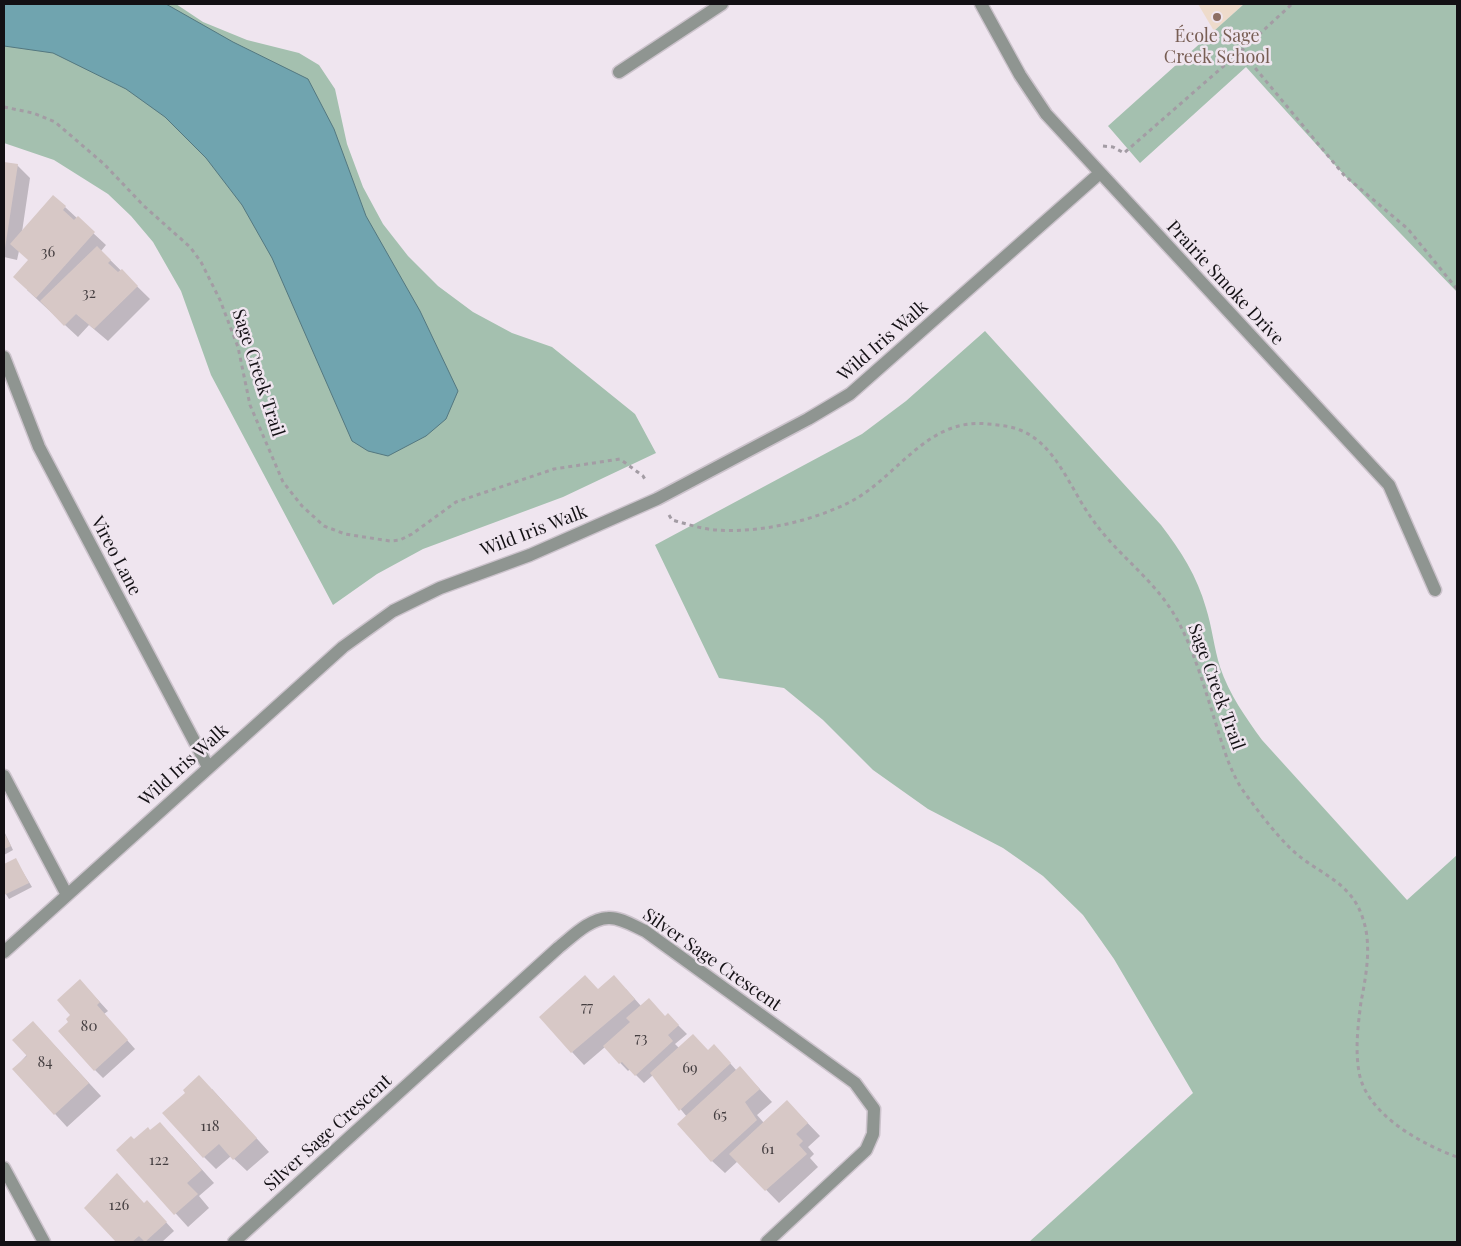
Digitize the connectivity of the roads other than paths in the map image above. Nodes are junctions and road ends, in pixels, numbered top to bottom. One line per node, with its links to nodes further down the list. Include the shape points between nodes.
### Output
1 (722, 4): 3 (street)
2 (982, 4): 4 (street, Prairie Smoke Drive, via 1020,75 1046,114)
3 (619, 72)
4 (1100, 173): 6 (street, Prairie Smoke Drive, via 1389,485); 7 (street, Wild Iris Walk, via 850,394 657,499 530,555 440,588 392,610 343,647)
5 (4, 356): 7 (street, Vireo Lane, via 39,447)
6 (1435, 590)
7 (208, 767): 9 (street, Wild Iris Walk)
8 (4, 776): 9 (street)
9 (67, 895): 10 (street, Wild Iris Walk)
10 (4, 952)
11 (4, 1168): 12 (street)
12 (44, 1242)
13 (234, 1242): 14 (street, Silver Sage Crescent, via 558,948 585,927 608,918 645,930 855,1083 874,1109 873,1134 866,1150)
14 (767, 1242)

